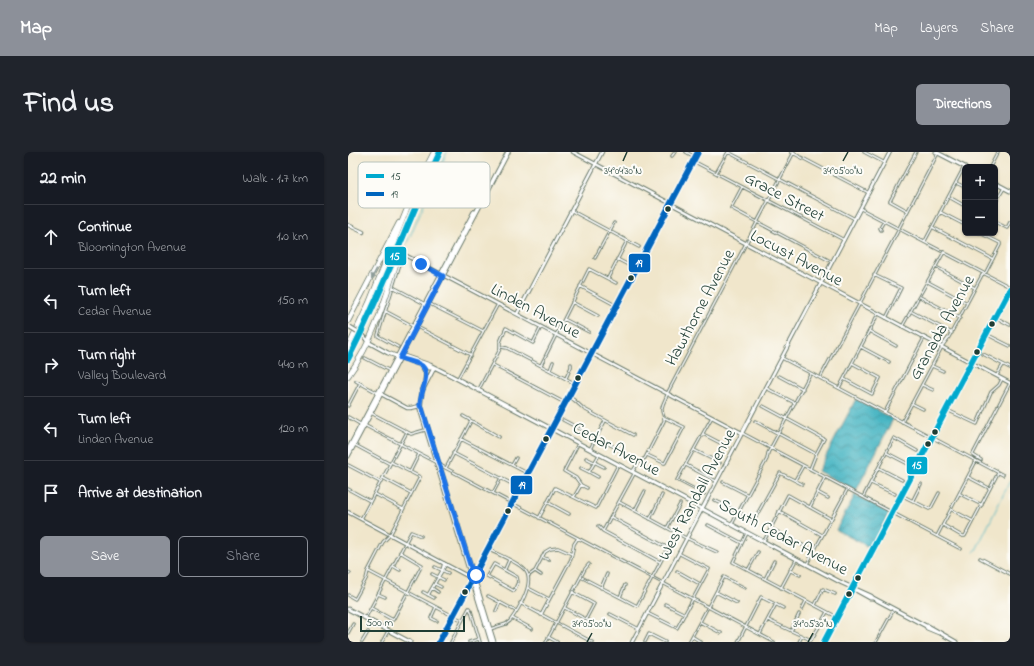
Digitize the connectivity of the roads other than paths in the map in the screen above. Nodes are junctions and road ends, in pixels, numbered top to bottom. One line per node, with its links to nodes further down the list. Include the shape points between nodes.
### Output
1 (434, 152): 20 (highway)
2 (440, 152): 21 (highway)
3 (507, 152): 30 (main road)
4 (573, 152): 23 (street, Locust Avenue)
5 (602, 152): 23 (street)
6 (675, 152): 17 (street)
7 (686, 152): 18 (street)
8 (698, 152): 18 (main road)
9 (728, 152): 27 (street); 28 (street)
10 (791, 152): 15 (street)
11 (864, 152): 22 (street)
12 (890, 152): 22 (street, West Randall Avenue)
13 (916, 152): 48 (street, via 890,201)
14 (998, 152): 24 (street)
15 (794, 153): 28 (street, Hawthorne Avenue); 36 (street)
16 (938, 153): 25 (main road); 48 (street)
17 (672, 156)
18 (695, 157): 19 (main road)
19 (693, 161): 27 (street, Grace Street); 40 (main road)
20 (429, 162)
21 (435, 162)
22 (884, 163): 36 (street, West Randall Avenue)
23 (596, 164): 40 (street, Locust Avenue); 47 (street)
24 (992, 164)
25 (962, 165)
26 (962, 172): 29 (street)
27 (716, 173): 33 (street, Grace Street)
28 (780, 179): 38 (street, Hawthorne Avenue); 50 (street)
29 (956, 182): 31 (street); 37 (street)
30 (490, 184)
31 (962, 185)
32 (998, 185): 34 (main road)
33 (742, 187): 38 (street, Grace Street); 52 (street, via 731,208)
34 (1004, 188): 35 (main road); 39 (street)
35 (1010, 191)
36 (869, 193): 46 (street, West Randall Avenue)
37 (948, 197): 41 (street); 49 (street)
38 (769, 200): 52 (street, Hawthorne Avenue); 65 (street, Grace Street)
39 (997, 200)
40 (671, 204): 68 (street, Locust Avenue); 77 (main road)
41 (962, 204)
42 (406, 208): 105 (highway, one-way to 105)
43 (408, 208): 125 (highway)
44 (414, 208): 63 (highway)
45 (477, 208): 79 (main road)
46 (861, 208): 50 (street, West Randall Avenue); 51 (street)
47 (571, 211): 61 (street); 98 (street)
48 (908, 211): 59 (street)
49 (940, 212): 55 (street); 58 (street)
50 (855, 219): 65 (street, West Randall Avenue)
51 (884, 221): 59 (street); 60 (street)
52 (757, 222): 68 (street, Hawthorne Avenue); 75 (street)
53 (1010, 222): 56 (street, via 1007,228)
54 (614, 223): 61 (street)
55 (962, 223)
56 (998, 224)
57 (348, 225): 62 (street)
58 (932, 227): 67 (street); 74 (street)
59 (899, 228): 67 (street); 80 (street)
60 (881, 230)
61 (609, 231): 66 (street); 72 (street)
62 (363, 232)
63 (404, 234): 118 (highway, via 384,303); 132 (highway)
64 (986, 236): 74 (street, Granada Avenue, via 1000,243)
65 (844, 240): 75 (street, West Randall Avenue)
66 (627, 241): 69 (street); 73 (street)
67 (925, 242): 70 (street)
68 (746, 244): 84 (street, Locust Avenue); 169 (street, Hawthorne Avenue)
69 (639, 247)
70 (944, 252): 76 (street); 78 (street)
71 (403, 254): 79 (street, Linden Avenue); 86 (street)
72 (595, 258)
73 (617, 259): 77 (street); 81 (street)
74 (993, 259): 78 (street, Granada Avenue)
75 (832, 262): 84 (street, West Randall Avenue)
76 (936, 267): 82 (street); 87 (street)
77 (636, 269): 95 (main road)
78 (984, 273): 87 (street, Granada Avenue); 88 (street)
79 (442, 275): 93 (main road); 94 (street, Linden Avenue)
80 (874, 275): 91 (street); 103 (street, via 902,288)
81 (608, 278): 83 (street); 85 (street, via 589,269)
82 (928, 282): 89 (street); 92 (street)
83 (616, 283)
84 (821, 283): 91 (street, Locust Avenue); 131 (street, West Randall Avenue)
85 (580, 286): 90 (street); 95 (street)
86 (393, 287): 93 (street); 96 (street)
87 (975, 288): 92 (street, Granada Avenue)
88 (1010, 288): 101 (main road)
89 (920, 297): 97 (street); 104 (street)
90 (572, 302): 100 (street); 102 (street)
91 (860, 303): 99 (street, Locust Avenue); 153 (street)
92 (968, 303): 104 (street, Granada Avenue)
93 (427, 304): 109 (main road); 111 (street)
94 (498, 304): 98 (street, Linden Avenue); 111 (street)
95 (617, 306): 126 (main road)
96 (385, 311): 109 (street); 121 (street, via 378,336)
97 (912, 312): 107 (street); 114 (street)
98 (517, 314): 110 (street, Linden Avenue)
99 (878, 314): 103 (street, Locust Avenue); 112 (street)
100 (598, 316)
101 (995, 317): 106 (street); 115 (main road)
102 (564, 318): 113 (street); 116 (street)
103 (886, 318): 107 (street, Locust Avenue)
104 (960, 318): 114 (street, Granada Avenue)
105 (348, 321)
106 (1010, 325)
107 (903, 326): 117 (street, Locust Avenue)
108 (349, 327): 118 (main road, Cedar Avenue, bridge, via 363,335)
109 (415, 327): 128 (street); 129 (main road)
110 (541, 327): 116 (street, Linden Avenue); 122 (street, via 533,343 506,328 500,339)
111 (483, 331): 128 (street)
112 (869, 331): 119 (street); 123 (street)
113 (589, 332)
114 (952, 333): 124 (street, Granada Avenue)
115 (986, 334): 120 (street); 135 (main road)
116 (556, 335): 126 (street, Linden Avenue); 141 (street)
117 (924, 338): 124 (street, Locust Avenue); 180 (street)
118 (368, 342): 129 (main road, Cedar Avenue); 149 (highway)
119 (896, 346)
120 (1010, 346)
121 (398, 347)
122 (500, 347): 140 (street); 141 (street)
123 (861, 347): 134 (street); 136 (street)
124 (942, 347): 135 (street, Locust Avenue); 142 (street, Granada Avenue)
125 (348, 348)
126 (592, 354): 161 (main road); 169 (street, Linden Avenue)
127 (983, 354): 138 (street)
128 (471, 355): 155 (street)
129 (399, 357): 139 (main road, Cedar Avenue); 143 (main road, Cedar Avenue, via 404,356); 146 (main road); 168 (main road)
130 (365, 358): 146 (street)
131 (782, 358): 148 (street); 163 (street, West Randall Avenue)
132 (348, 359)
133 (553, 362): 145 (street)
134 (889, 362)
135 (971, 362): 151 (street, Locust Avenue); 178 (main road)
136 (852, 363): 154 (street); 154 (street, via 880,378 872,394)
137 (571, 364): 152 (street)
138 (1003, 364): 144 (street); 151 (street)
139 (420, 365): 143 (main road, Cedar Avenue); 159 (main road, via 426,373)
140 (492, 365): 166 (street); 172 (street)
141 (541, 365): 145 (street)
142 (932, 366): 147 (street); 162 (street, Granada Avenue)
143 (434, 368): 155 (main road, Cedar Avenue); 159 (main road)
144 (1010, 368)
145 (550, 370): 152 (street)
146 (390, 371): 168 (main road)
147 (942, 371)
148 (810, 374): 153 (street); 165 (street)
149 (348, 376)
150 (779, 376): 165 (street)
151 (997, 376): 156 (street, Locust Avenue)
152 (566, 378): 161 (street)
153 (820, 378): 164 (street)
154 (844, 378): 164 (street)
155 (458, 379): 166 (main road, Cedar Avenue)
156 (1002, 379): 160 (street, Locust Avenue); 178 (street, via 991,392 976,424)
157 (356, 381): 158 (street)
158 (360, 383): 168 (street); 174 (street)
159 (425, 383): 175 (main road)
160 (1010, 383): 222 (street, via 973,454)
161 (576, 384): 170 (main road)
162 (922, 385): 167 (street); 173 (street, Granada Avenue)
163 (766, 388): 171 (street); 195 (street, West Randall Avenue)
164 (839, 388): 180 (street)
165 (803, 389): 171 (street)
166 (479, 390): 192 (main road, Cedar Avenue)
167 (933, 390)
168 (380, 393): 175 (street, via 407,408); 179 (main road); 191 (main road)
169 (668, 394): 183 (street, Linden Avenue); 184 (street, Hawthorne Avenue, via 662,407)
170 (569, 397): 172 (main road); 187 (street, via 584,409)
171 (795, 403): 185 (street)
172 (565, 404): 192 (main road)
173 (913, 404): 177 (street); 190 (street, Granada Avenue)
174 (348, 406)
175 (420, 406): 193 (main road)
176 (763, 406): 185 (street)
177 (923, 409)
178 (946, 409): 201 (main road)
179 (371, 413): 191 (main road); 194 (street)
180 (885, 413): 190 (street)
181 (463, 416): 188 (street)
182 (348, 417): 191 (street)
183 (712, 417): 195 (street, Linden Avenue); 197 (street)
184 (665, 418): 217 (street, Hawthorne Avenue); 217 (street, via 684,426 665,463)
185 (787, 418): 196 (street); 218 (street, via 824,439)
186 (563, 420): 200 (street)
187 (606, 420): 198 (street); 200 (street)
188 (471, 421): 199 (street); 202 (street)
189 (755, 421): 196 (street)
190 (902, 422): 201 (street)
191 (363, 425): 204 (main road); 205 (street); 209 (main road)
192 (552, 429): 203 (main road, Cedar Avenue); 243 (main road)
193 (427, 430): 194 (street, via 414,434); 228 (main road)
194 (407, 432): 205 (street)
195 (742, 433): 208 (street); 252 (street, West Randall Avenue)
196 (779, 433): 208 (street); 218 (street)
197 (703, 434): 206 (street); 210 (street)
198 (633, 435)
199 (499, 437)
200 (597, 437): 207 (street); 212 (street)
201 (932, 437): 223 (street); 237 (main road)
202 (461, 439): 213 (street); 230 (street)
203 (579, 442): 207 (main road, Cedar Avenue); 259 (street, via 564,472 576,478)
204 (354, 444): 219 (main road); 225 (street)
205 (400, 445): 215 (street); 225 (street)
206 (728, 446)
207 (590, 449): 216 (main road, Cedar Avenue)
208 (771, 449): 232 (street); 274 (street)
209 (348, 450)
210 (694, 450): 227 (street); 231 (street)
211 (917, 451): 214 (street, via 894,438)
212 (624, 452)
213 (454, 453): 234 (street); 249 (street)
214 (887, 453): 236 (street); 237 (street)
215 (419, 454): 228 (street); 239 (street)
216 (599, 454): 224 (street); 226 (main road, Cedar Avenue)
217 (647, 454): 241 (street, Hawthorne Avenue)
218 (816, 454): 238 (street)
219 (348, 456)
220 (516, 458): 230 (street)
221 (586, 458): 224 (street)
222 (981, 460)
223 (976, 461): 242 (street); 247 (street)
224 (595, 462): 233 (street); 240 (street)
225 (391, 463): 239 (street); 248 (street)
226 (618, 463): 241 (main road, Cedar Avenue); 277 (street, via 596,508)
227 (720, 463)
228 (438, 464): 234 (street); 285 (main road)
229 (348, 465): 253 (street)
230 (512, 465): 243 (street)
231 (686, 465): 252 (street); 270 (street, via 677,480)
232 (803, 466): 238 (street); 250 (street)
233 (604, 467)
234 (446, 468): 267 (street)
235 (581, 468): 240 (street)
236 (879, 468): 251 (street); 255 (street)
237 (916, 468): 275 (main road)
238 (810, 469): 246 (street)
239 (410, 472): 266 (street, via 420,477)
240 (589, 472): 245 (street)
241 (634, 472): 283 (street, Hawthorne Avenue); 289 (main road, Cedar Avenue)
242 (998, 472): 244 (street); 261 (street)
243 (528, 474): 284 (main road)
244 (1003, 475)
245 (598, 477)
246 (825, 477): 263 (street); 265 (street)
247 (968, 477): 261 (street); 268 (street)
248 (383, 478): 253 (street); 266 (street)
249 (501, 478): 258 (street); 267 (street)
250 (795, 480): 256 (street); 295 (street, via 780,473 754,520)
251 (902, 480)
252 (717, 481): 289 (street, West Randall Avenue)
253 (380, 482): 269 (street)
254 (723, 482): 274 (street)
255 (871, 483): 271 (street); 276 (street)
256 (802, 484)
257 (921, 484): 280 (street)
258 (514, 485)
259 (581, 485): 260 (street); 277 (street)
260 (587, 488)
261 (989, 488): 287 (street)
262 (348, 489): 281 (street)
263 (848, 489): 276 (street); 302 (street)
264 (644, 491): 291 (street)
265 (817, 492): 278 (street); 288 (street)
266 (412, 493): 290 (street)
267 (493, 493): 284 (street)
268 (960, 493): 287 (street); 292 (street)
269 (374, 494): 281 (street); 290 (street)
270 (704, 494)
271 (895, 494)
272 (939, 494): 280 (street, via 929,509)
273 (662, 495): 300 (street)
274 (748, 495): 295 (street)
275 (901, 495): 280 (street); 296 (main road)
276 (863, 497): 296 (street)
277 (574, 498): 282 (street, via 555,488)
278 (828, 498)
279 (714, 500): 295 (street)
280 (912, 500)
281 (370, 501): 301 (street)
282 (548, 502): 297 (street); 299 (street)
283 (619, 502): 291 (street); 298 (street, Hawthorne Avenue)
284 (512, 503): 299 (street); 323 (main road)
285 (450, 504): 308 (main road); 316 (main road)
286 (680, 504): 309 (street)
287 (982, 505): 303 (street)
288 (810, 507): 293 (street, via 788,495); 302 (street)
289 (702, 508): 304 (main road, South Cedar Avenue); 319 (street, West Randall Avenue)
290 (403, 509): 313 (street)
291 (635, 510): 300 (street)
292 (951, 510): 303 (street); 307 (street)
293 (779, 511): 310 (street); 314 (street)
294 (348, 512): 301 (street)
295 (739, 512): 304 (street)
296 (892, 512): 317 (street); 378 (main road)
297 (569, 514)
298 (611, 517): 311 (street, Hawthorne Avenue); 337 (street, via 668,548)
299 (539, 518): 318 (street)
300 (650, 518): 309 (street)
301 (361, 519): 313 (street)
302 (832, 519): 314 (street)
303 (973, 521): 307 (street, via 965,536)
304 (732, 524): 312 (main road, South Cedar Avenue)
305 (708, 525): 322 (street)
306 (598, 526): 311 (street)
307 (943, 526): 317 (street)
308 (456, 528): 316 (main road); 363 (main road)
309 (667, 528): 319 (street)
310 (770, 528): 320 (street); 325 (street)
311 (603, 532): 337 (street)
312 (747, 532): 320 (main road, South Cedar Avenue); 322 (street)
313 (390, 535): 321 (street); 350 (street, via 383,542)
314 (822, 535): 325 (street)
315 (421, 536): 321 (street, via 411,532)
316 (461, 536): 343 (main road)
317 (937, 536): 324 (street)
318 (578, 538): 330 (street); 362 (street)
319 (687, 538): 327 (street); 329 (street, West Randall Avenue)
320 (764, 541): 332 (main road, South Cedar Avenue)
321 (405, 543): 326 (street); 338 (street)
322 (742, 543): 348 (street, via 733,562)
323 (488, 549): 334 (street); 344 (main road); 363 (main road)
324 (961, 549)
325 (814, 551): 340 (street)
326 (400, 552): 341 (street); 380 (street, via 422,565)
327 (717, 552)
328 (758, 552): 348 (street)
329 (679, 553): 367 (street, West Randall Avenue); 369 (street, via 709,569)
330 (572, 554): 331 (street, via 553,547); 394 (street)
331 (542, 556): 335 (street); 351 (street)
332 (796, 558): 340 (main road, South Cedar Avenue); 349 (street)
333 (980, 558): 356 (street)
334 (509, 560): 347 (street); 359 (street, via 523,568)
335 (549, 560)
336 (774, 561): 364 (street)
337 (660, 562): 362 (street)
338 (445, 564): 346 (street); 363 (street)
339 (588, 564): 361 (street)
340 (807, 564): 378 (main road, South Cedar Avenue)
341 (393, 566): 345 (street); 365 (street)
342 (435, 567): 346 (street)
343 (471, 568): 344 (main road); 363 (main road)
344 (476, 569): 363 (main road)
345 (400, 570)
346 (442, 570): 354 (street); 360 (street)
347 (504, 570): 347 (street, via 517,578 514,591 487,576 494,564)
348 (748, 570): 364 (street)
349 (790, 570): 358 (street); 377 (street)
350 (368, 571): 365 (street); 387 (street, via 355,599)
351 (535, 571): 357 (street); 359 (street)
352 (677, 571): 369 (street)
353 (432, 574): 360 (street)
354 (448, 574)
355 (607, 574): 375 (street)
356 (1010, 574)
357 (541, 575)
358 (800, 575)
359 (528, 576): 374 (street)
360 (438, 577): 366 (street); 368 (street)
361 (580, 577): 375 (street); 383 (street)
362 (652, 577): 367 (street); 393 (street, via 637,606)
363 (473, 578): 373 (main road); 379 (main road); 389 (main road); 434 (main road)
364 (765, 579): 377 (street)
365 (385, 580): 380 (street); 385 (street)
366 (444, 580)
367 (663, 583): 395 (street); 414 (street, West Randall Avenue)
368 (435, 584): 371 (street); 372 (street)
369 (701, 584): 395 (street)
370 (626, 585): 393 (street)
371 (441, 587)
372 (432, 588): 382 (street); 388 (street)
373 (469, 588): 379 (main road); 389 (main road)
374 (528, 588): 394 (street); 398 (street)
375 (601, 588): 393 (street)
376 (745, 588): 384 (street, via 724,577)
377 (781, 588): 396 (street)
378 (852, 588): 410 (main road, South Cedar Avenue); 420 (main road)
379 (474, 589): 456 (main road)
380 (408, 592): 403 (street); 405 (street, via 393,620)
381 (423, 592): 388 (street)
382 (438, 592)
383 (572, 592): 406 (street); 423 (street, via 594,604)
384 (716, 592): 399 (street); 404 (street)
385 (378, 594): 391 (street); 405 (street)
386 (834, 594): 402 (street, via 823,589)
387 (348, 595)
388 (428, 595): 392 (street)
389 (463, 596): 419 (main road)
390 (488, 596): 397 (street)
391 (385, 597)
392 (434, 598)
393 (620, 598)
394 (549, 599): 415 (street)
395 (693, 599): 404 (street); 417 (street)
396 (806, 601): 402 (street); 408 (street)
397 (500, 602): 411 (street); 412 (street)
398 (520, 603): 412 (street); 415 (street)
399 (737, 603)
400 (665, 604): 417 (street)
401 (776, 604): 407 (street); 425 (street); 433 (street, via 761,597)
402 (815, 605): 413 (street)
403 (436, 607): 419 (street); 427 (street, via 431,618)
404 (708, 607): 430 (street); 433 (street)
405 (371, 608): 421 (street)
406 (564, 608): 423 (street); 428 (street)
407 (783, 608)
408 (802, 608)
409 (348, 609): 421 (main road)
410 (894, 609): 470 (street); 471 (main road, South Cedar Avenue)
411 (496, 610)
412 (516, 611): 422 (street)
413 (827, 612): 420 (street); 426 (street)
414 (647, 613): 417 (street, via 677,628); 436 (street, West Randall Avenue)
415 (541, 614): 428 (street)
416 (610, 614): 436 (street)
417 (685, 614)
418 (800, 614): 438 (street)
419 (453, 616): 424 (street); 452 (main road)
420 (837, 617): 469 (main road)
421 (365, 618): 437 (main road)
422 (512, 618): 434 (street, via 506,624); 435 (street)
423 (586, 619): 429 (street)
424 (462, 620): 447 (street, via 468,608); 453 (street)
425 (768, 620): 438 (street); 442 (street)
426 (823, 620)
427 (437, 621)
428 (556, 622): 444 (street); 460 (street)
429 (591, 622)
430 (700, 622): 441 (street); 445 (street)
431 (353, 624): 440 (street)
432 (820, 625): 443 (street, via 811,640)
433 (746, 627): 442 (street); 466 (street)
434 (490, 629): 457 (main road)
435 (532, 629)
436 (639, 629): 461 (street, West Randall Avenue)
437 (388, 631): 446 (main road); 449 (street)
438 (791, 631): 443 (street)
439 (368, 632): 448 (street)
440 (348, 633)
441 (721, 633)
442 (760, 634): 467 (street)
443 (802, 636): 468 (street)
444 (548, 637): 458 (street); 459 (street)
445 (692, 637): 464 (street); 465 (street)
446 (403, 638): 450 (street); 451 (main road)
447 (479, 639): 454 (street); 455 (street)
448 (362, 642)
449 (382, 642)
450 (401, 642)
451 (410, 642)
452 (439, 642)
453 (451, 642)
454 (469, 642)
455 (480, 642)
456 (491, 642)
457 (494, 642)
458 (546, 642)
459 (557, 642)
460 (592, 642)
461 (632, 642)
462 (645, 642): 463 (street, via 649,634)
463 (665, 642)
464 (689, 642)
465 (701, 642)
466 (738, 642)
467 (774, 642)
468 (799, 642)
469 (824, 642)
470 (876, 642)
471 (956, 642)

